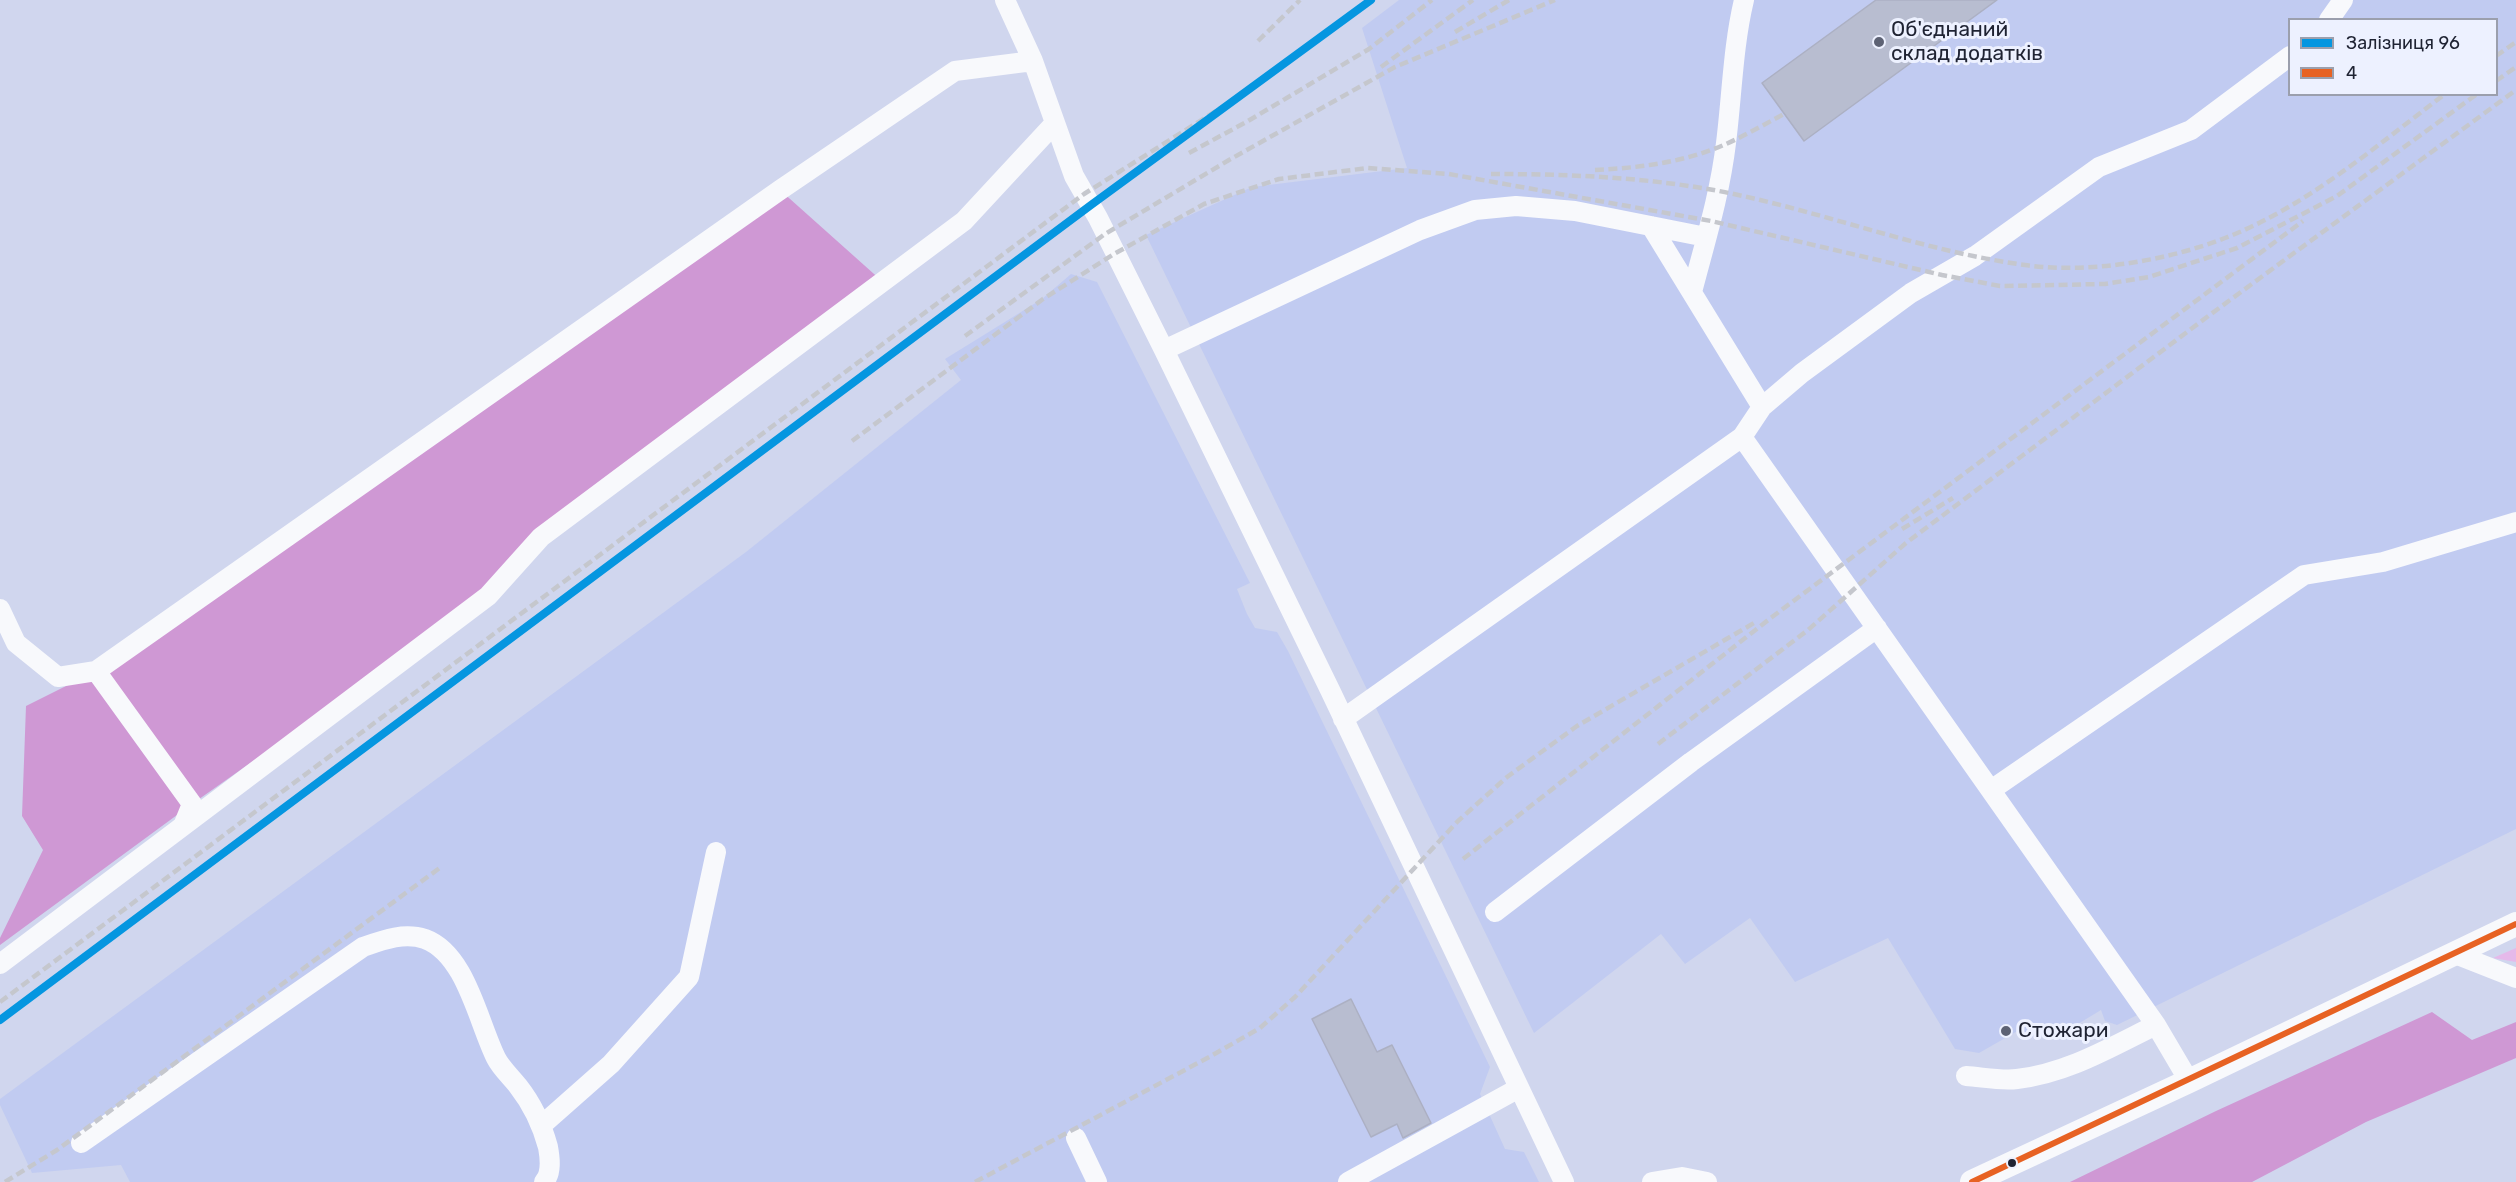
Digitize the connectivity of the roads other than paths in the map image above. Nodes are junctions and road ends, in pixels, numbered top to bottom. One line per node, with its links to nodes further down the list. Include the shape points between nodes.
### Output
1 (1005, 0): 6 (street)
2 (1744, 0): 9 (street, via 1719,191)
3 (2343, 0): 4 (street)
4 (2330, 18)
5 (2288, 57): 12 (street, via 2191,130 2099,167 1975,256 1911,293)
6 (1033, 61): 7 (street); 17 (street, via 955,71)
7 (1054, 124): 11 (street, via 1074,176); 20 (street, via 964,220 541,537 488,596)
8 (1651, 226): 9 (street); 10 (street); 11 (street, via 1575,211 1516,206 1475,210 1420,230)
9 (1706, 237): 10 (street)
10 (1692, 292): 12 (street)
11 (1164, 350): 18 (street)
12 (1762, 407): 13 (street)
13 (1742, 437): 16 (street); 18 (street)
14 (2516, 522): 19 (street, via 2383,562 2304,575)
15 (0, 609): 17 (street, via 16,644 58,676)
16 (1877, 628): 19 (street); 22 (street, via 1690,762)
17 (96, 671): 20 (street, via 192,804)
18 (1343, 719): 30 (street)
19 (1991, 790): 27 (street)
20 (183, 826): 25 (street)
21 (716, 852): 31 (street, via 689,977 611,1064)
22 (1495, 912)
23 (2516, 924): 24 (main road)
24 (2455, 954): 26 (street); 29 (main road)
25 (0, 964)
26 (2516, 978)
27 (2156, 1025): 28 (street, via 2056,1072 2015,1080); 29 (street)
28 (1966, 1076)
29 (2189, 1082): 40 (main road)
30 (1519, 1088): 36 (street); 37 (street)
31 (543, 1125): 33 (street, via 497,1061 464,978 448,956 425,939 396,936 363,947); 34 (street, via 550,1160)
32 (1076, 1138): 35 (street)
33 (81, 1143)
34 (544, 1182)
35 (1097, 1182)
36 (1348, 1182)
37 (1564, 1182)
38 (1652, 1182): 39 (street, via 1682,1177)
39 (1707, 1182)
40 (1972, 1182)

